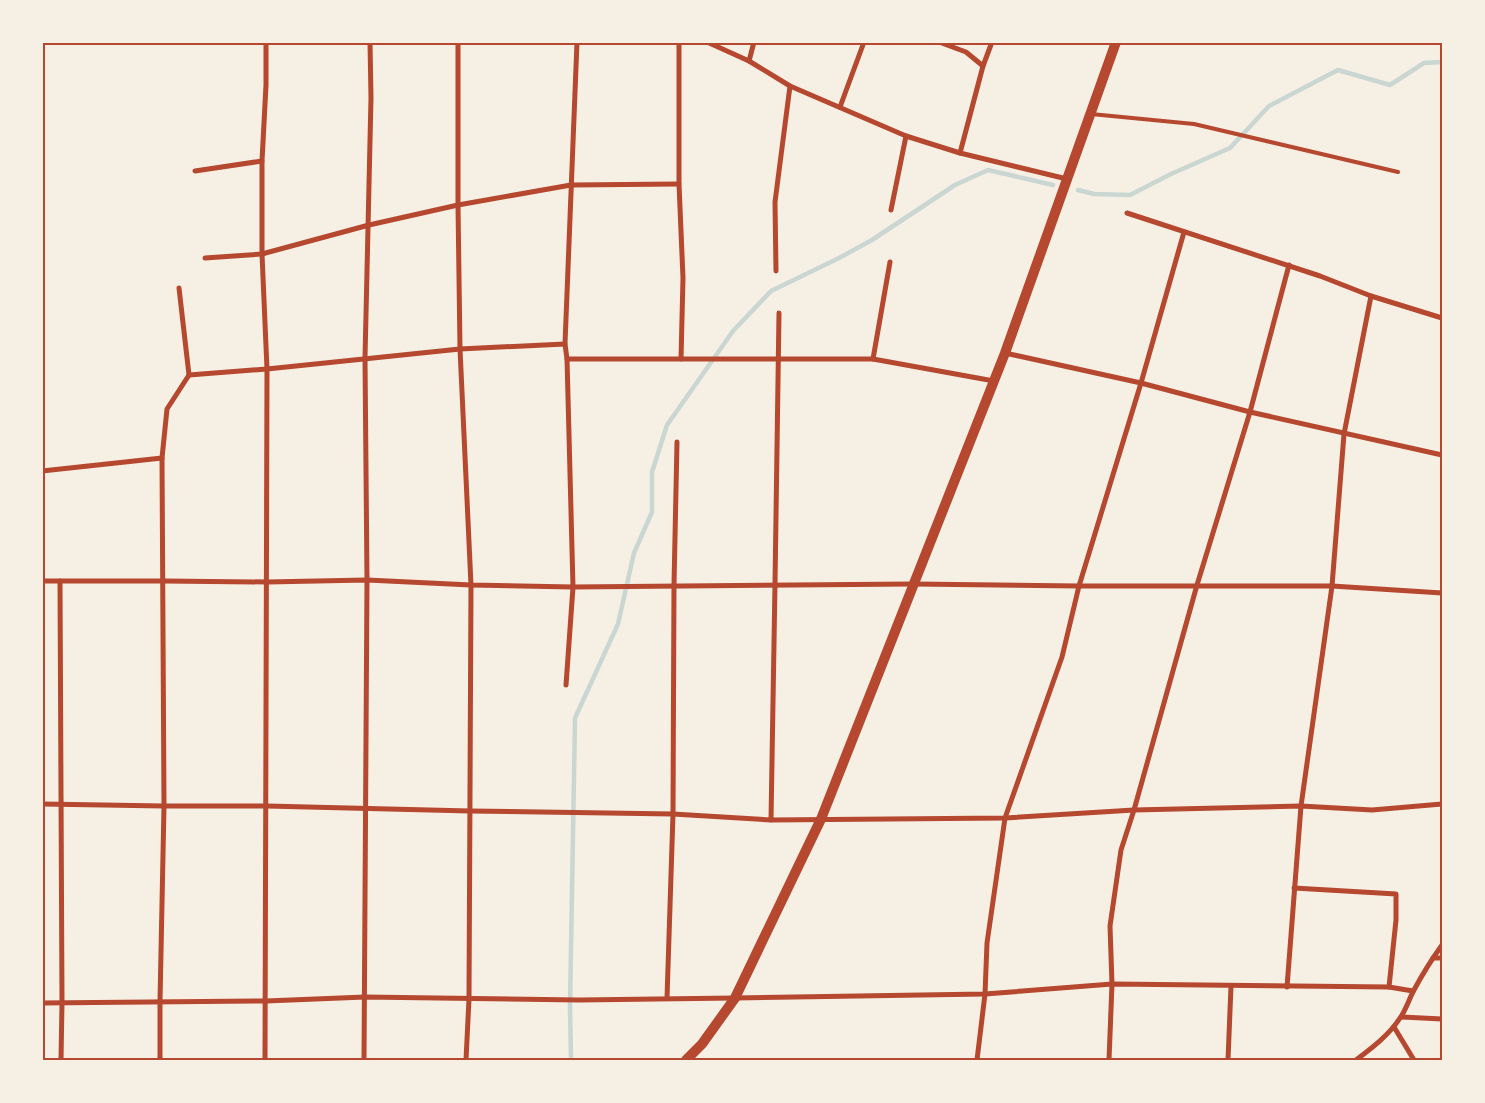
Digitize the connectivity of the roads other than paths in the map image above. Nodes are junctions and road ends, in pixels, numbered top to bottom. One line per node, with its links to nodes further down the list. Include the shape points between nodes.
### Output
1 (266, 42): 19 (street)
2 (370, 42): 28 (street)
3 (458, 42): 25 (street)
4 (577, 42): 24 (street)
5 (679, 42): 23 (street)
6 (707, 42): 12 (street)
7 (754, 42): 12 (street)
8 (864, 42): 15 (street)
9 (939, 42): 13 (street, via 966,52)
10 (992, 42): 13 (street)
11 (1116, 42): 16 (main road)
12 (749, 61): 14 (street)
13 (983, 66): 18 (street)
14 (790, 86): 15 (street); 34 (street, via 775,202)
15 (840, 107): 17 (street)
16 (1091, 114): 21 (lane, via 1194,124); 22 (main road)
17 (906, 136): 18 (street); 26 (street)
18 (960, 153): 22 (street)
19 (262, 161): 20 (street); 30 (street)
20 (195, 171)
21 (1398, 172)
22 (1068, 180): 41 (main road)
23 (679, 184): 24 (street); 44 (street, via 683,278)
24 (571, 185): 25 (street); 39 (street)
25 (458, 205): 28 (street); 40 (street)
26 (892, 210)
27 (1126, 213): 29 (street)
28 (369, 225): 30 (street); 42 (street)
29 (1184, 232): 33 (street); 50 (street)
30 (262, 254): 31 (street); 47 (street)
31 (205, 258)
32 (890, 262): 45 (street)
33 (1289, 266): 36 (street); 51 (street)
34 (776, 271)
35 (180, 288): 48 (street)
36 (1371, 296): 38 (street); 52 (street)
37 (778, 313): 46 (street)
38 (1442, 318)
39 (565, 344): 40 (street); 43 (street)
40 (460, 349): 42 (street); 64 (street)
41 (1005, 353): 49 (main road); 50 (street)
42 (365, 358): 47 (street); 57 (street)
43 (567, 359): 44 (street); 69 (street)
44 (681, 359): 46 (street)
45 (873, 359): 46 (street); 49 (street)
46 (778, 360): 62 (street)
47 (267, 369): 48 (street); 61 (street)
48 (189, 375): 55 (street, via 167,409)
49 (994, 381): 63 (main road)
50 (1142, 383): 51 (street); 67 (street)
51 (1250, 412): 52 (street); 65 (street)
52 (1344, 434): 54 (street); 68 (street)
53 (677, 442): 66 (street)
54 (1442, 455)
55 (162, 458): 56 (street); 60 (street)
56 (42, 472)
57 (367, 580): 61 (street); 64 (street); 78 (street)
58 (42, 581): 59 (street)
59 (60, 581): 60 (street); 73 (street)
60 (164, 581): 61 (street); 75 (street)
61 (266, 582): 76 (street)
62 (775, 584): 63 (street); 66 (street); 84 (street)
63 (914, 584): 67 (street); 83 (main road)
64 (471, 585): 69 (street); 80 (street)
65 (1197, 585): 67 (street); 68 (street); 79 (street)
66 (674, 586): 69 (street); 81 (street)
67 (1079, 586): 82 (street, via 1062,657)
68 (1332, 586): 70 (street); 77 (street)
69 (574, 587): 71 (street)
70 (1442, 593)
71 (566, 685)
72 (42, 804): 73 (street)
73 (61, 804): 75 (street); 102 (street)
74 (1442, 804): 77 (street, via 1372,810)
75 (164, 806): 76 (street); 99 (street)
76 (267, 806): 78 (street); 100 (street)
77 (1301, 806): 79 (street); 85 (street)
78 (365, 809): 80 (street); 95 (street)
79 (1134, 810): 82 (street); 89 (street, via 1122,850 1110,926)
80 (470, 811): 81 (street); 98 (street)
81 (673, 814): 84 (street); 96 (street)
82 (1005, 818): 83 (street); 94 (street, via 987,943)
83 (821, 819): 84 (street); 97 (main road)
84 (770, 820)
85 (1294, 888): 91 (street); 92 (street, via 1396,894)
86 (1442, 945): 87 (street)
87 (1433, 958): 88 (street); 93 (street)
88 (1442, 958)
89 (1112, 984): 90 (street); 94 (street); 113 (street)
90 (1231, 986): 91 (street); 114 (street)
91 (1287, 987): 92 (street)
92 (1389, 987): 93 (street)
93 (1413, 991): 103 (street)
94 (985, 994): 97 (street); 112 (street)
95 (365, 998): 98 (street); 100 (street); 109 (street)
96 (667, 998): 97 (street); 98 (street)
97 (735, 998): 111 (main road, via 702,1044)
98 (469, 999): 110 (street)
99 (160, 1001): 100 (street); 102 (street); 107 (street)
100 (266, 1001): 108 (street)
101 (42, 1003): 102 (street)
102 (62, 1003): 106 (street)
103 (1402, 1016): 104 (street); 105 (street)
104 (1442, 1019)
105 (1394, 1027): 115 (street); 116 (street)
106 (61, 1060)
107 (160, 1060)
108 (265, 1060)
109 (364, 1060)
110 (466, 1060)
111 (686, 1060)
112 (977, 1060)
113 (1109, 1060)
114 (1228, 1060)
115 (1356, 1060)
116 (1414, 1060)

